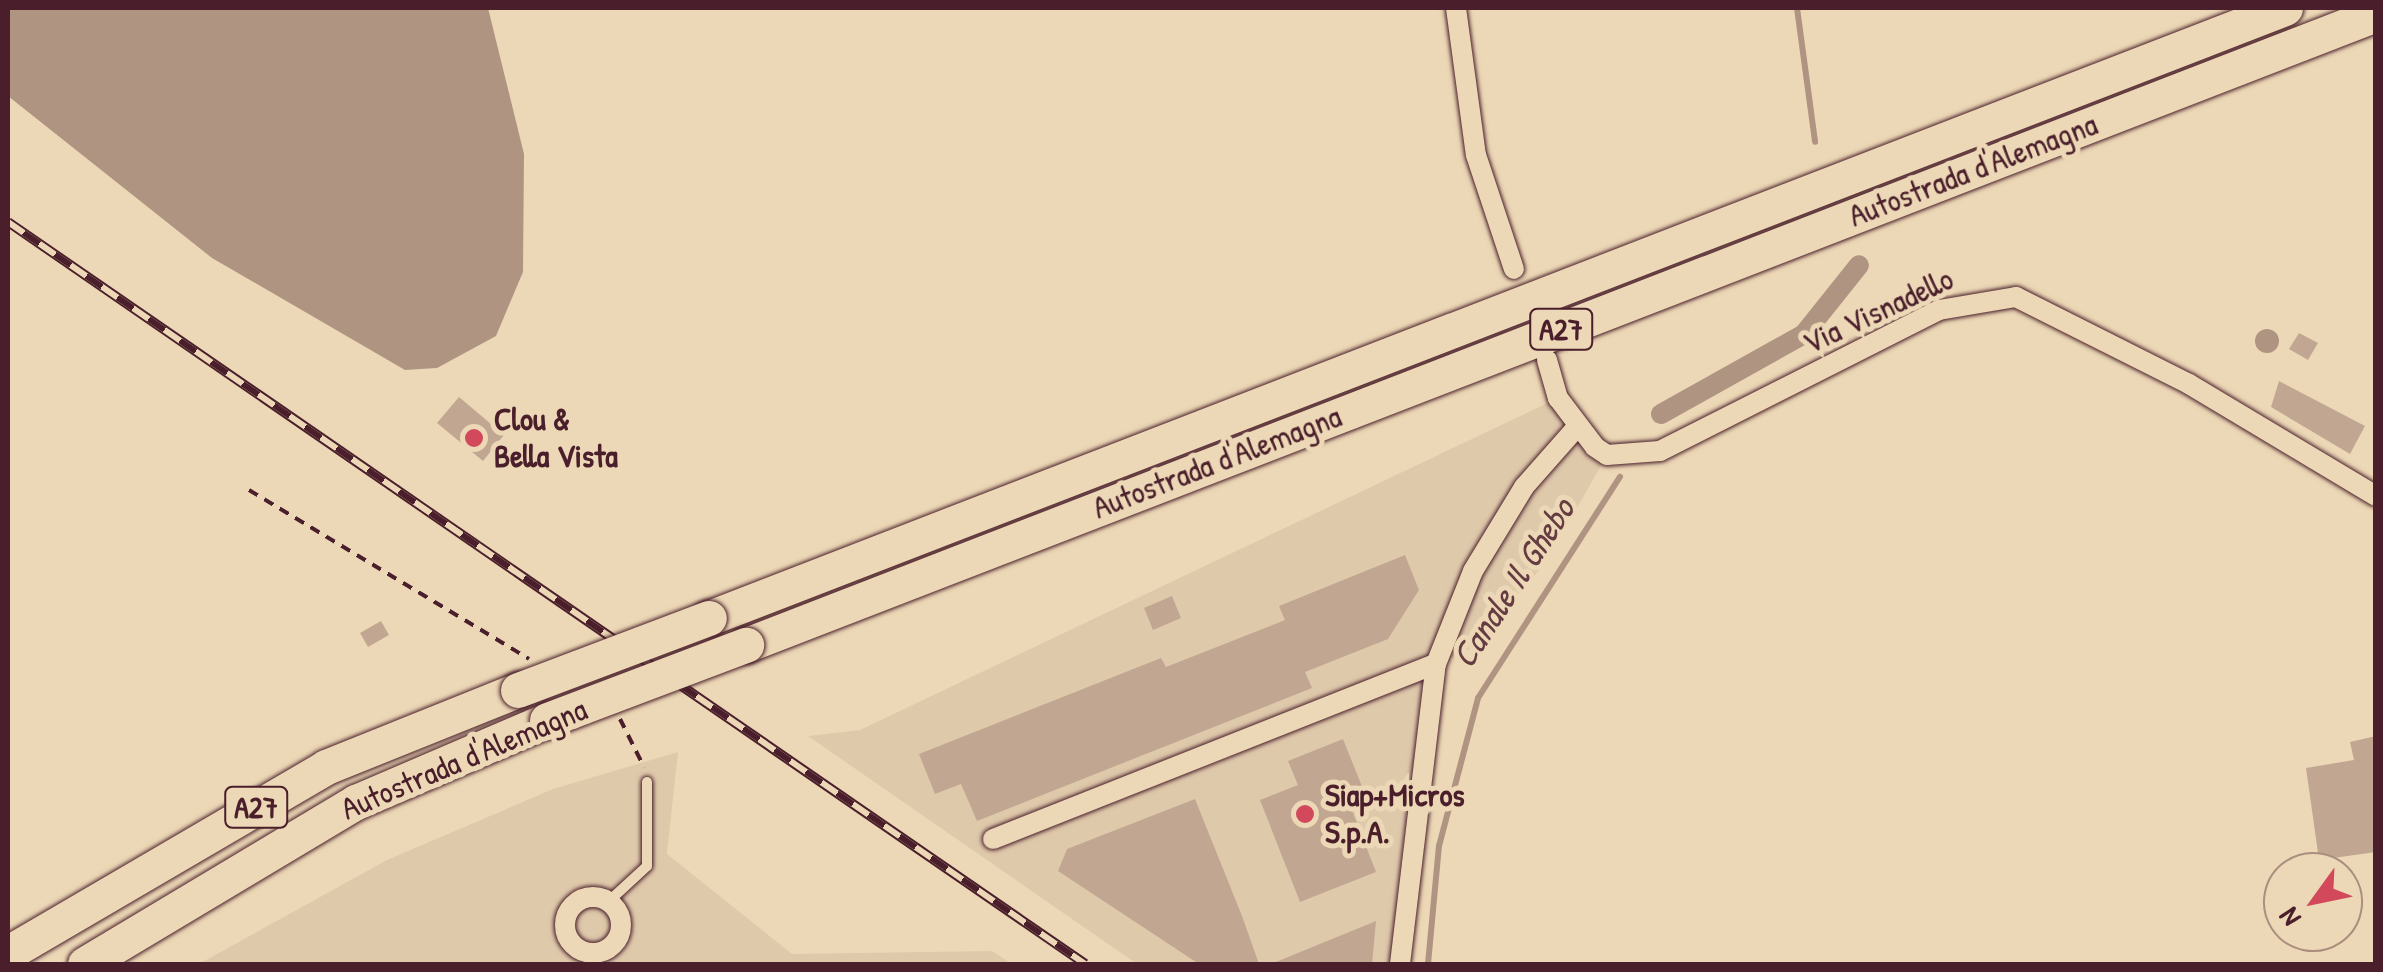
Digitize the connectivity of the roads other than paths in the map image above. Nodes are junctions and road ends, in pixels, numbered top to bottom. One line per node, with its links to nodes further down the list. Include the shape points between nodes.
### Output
1 (1456, 8): 4 (street, via 1476,155)
2 (2285, 8): 12 (highway, Autostrada d'Alemagna / A27, bridge, via 709,618 530,679 326,767)
3 (2376, 14): 14 (highway, Autostrada d'Alemagna / A27, bridge, via 547,720 356,802)
4 (1514, 270)
5 (1547, 360): 6 (street)
6 (1576, 428): 7 (street, Via Visnadello, via 1607,455 1660,452 1939,310 2016,297 2188,384); 8 (street, via 1524,487 1473,571)
7 (2376, 496)
8 (1436, 664): 10 (street); 15 (street)
9 (647, 782): 11 (lane, via 647,866)
10 (993, 839)
11 (608, 902): 13 (street, via 574,904 564,930); 13 (street, via 621,926 615,943)
12 (8, 954)
13 (569, 955)
14 (85, 964)
15 (1400, 964)

